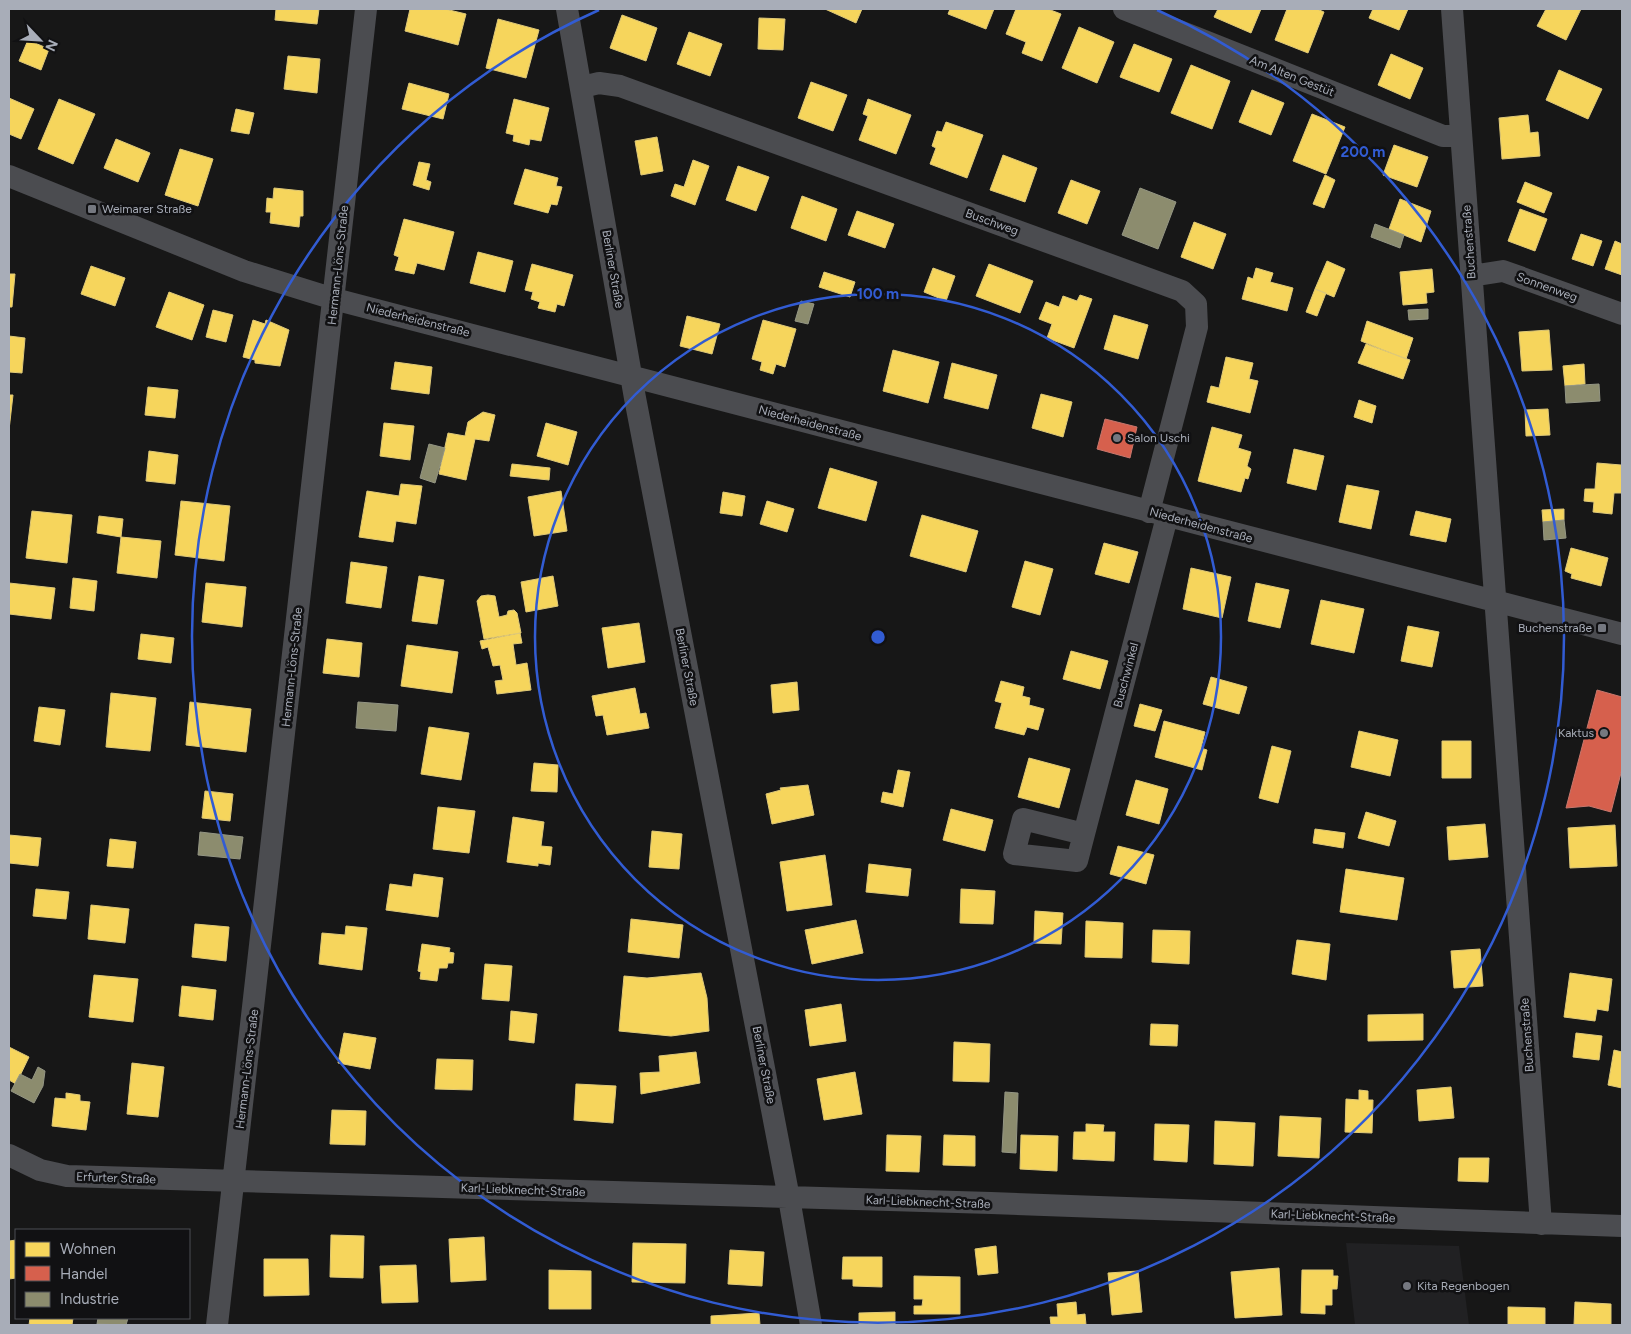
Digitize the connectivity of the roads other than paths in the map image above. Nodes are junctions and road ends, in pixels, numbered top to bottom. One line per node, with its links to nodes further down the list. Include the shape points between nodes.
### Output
1 (366, 9): 9 (street, Hermann-Löns-Straße)
2 (567, 9): 5 (street, Berliner Straße)
3 (1124, 9): 6 (street, Am Alten Gestüt, via 1442,136)
4 (1452, 9): 6 (street, Buchenstraße)
5 (582, 87): 11 (street, Berliner Straße); 12 (street, Buschweg, via 598,83 620,86 1182,291 1196,304 1197,327)
6 (1461, 136): 8 (street, Buchenstraße)
7 (9, 176): 9 (street, Niederheidenstraße, via 244,271)
8 (1471, 276): 10 (street, Sonnenweg, via 1503,271); 13 (street, Buchenstraße)
9 (334, 299): 11 (street, Niederheidenstraße); 17 (street, Hermann-Löns-Straße)
10 (1622, 314)
11 (632, 375): 12 (street, Niederheidenstraße); 18 (street, Berliner Straße)
12 (1158, 514): 13 (street, Niederheidenstraße); 15 (street, Buschwinkel)
13 (1495, 600): 14 (street, Niederheidenstraße); 19 (street, Buchenstraße)
14 (1622, 634)
15 (1084, 834)
16 (12, 1163): 17 (street, Erfurter Straße, via 67,1176)
17 (234, 1182): 18 (street, Karl-Liebknecht-Straße); 21 (street, Hermann-Löns-Straße)
18 (789, 1198): 19 (street, Karl-Liebknecht-Straße); 22 (street, Berliner Straße)
19 (1541, 1224): 20 (street, Karl-Liebknecht-Straße)
20 (1622, 1226)
21 (217, 1325)
22 (811, 1325)

